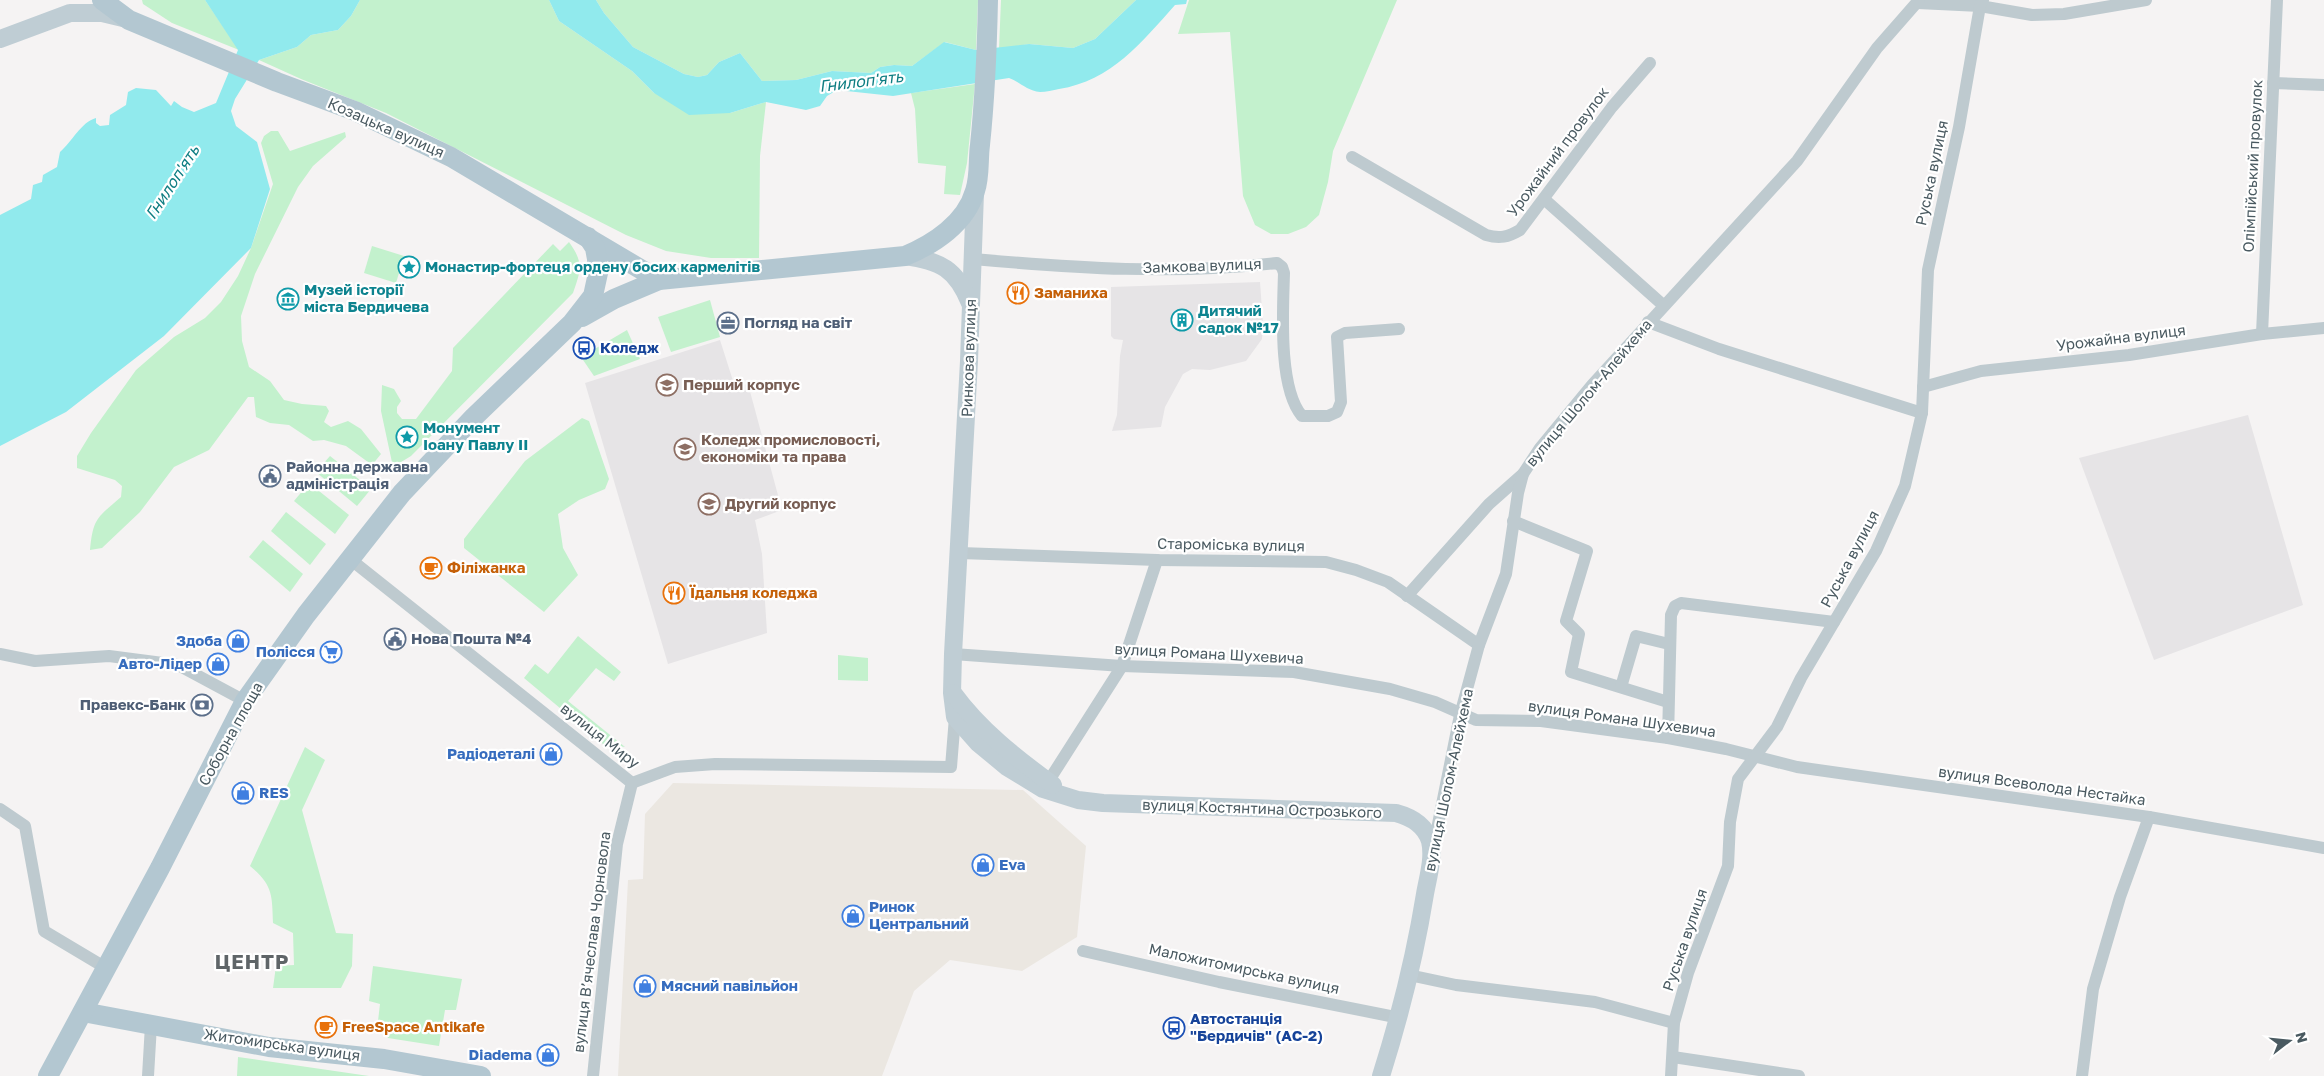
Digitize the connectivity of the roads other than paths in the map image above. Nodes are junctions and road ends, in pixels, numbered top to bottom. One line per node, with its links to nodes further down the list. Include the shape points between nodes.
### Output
1 (62, 0): 9 (main road)
2 (102, 0): 8 (main road, Козацька вулиця)
3 (988, 0): 15 (main road, Ринкова вулиця)
4 (2146, 0): 7 (street, via 2064,14 2032,15)
5 (2277, 0): 12 (street, Олімпійський провулок)
6 (1919, 1): 7 (street); 21 (street, вулиця Шолом-Алейхема, via 1878,48 1797,161)
7 (1982, 3): 28 (street, Руська вулиця, via 1928,270)
8 (129, 20): 9 (main road, via 83,12); 17 (main road, Козацька вулиця, via 355,111 451,157)
9 (44, 22): 10 (main road)
10 (0, 39)
11 (1650, 63): 16 (street, Урожайний провулок)
12 (2274, 83): 13 (street); 27 (street, Олімпійський провулок)
13 (2324, 84)
14 (1352, 157): 16 (street, Урожайний провулок, via 1486,235 1497,238 1520,230)
15 (976, 191): 18 (main road, via 965,210 944,234); 19 (main road, Ринкова вулиця)
16 (1544, 199): 21 (street)
17 (588, 237): 20 (main road, Козацька вулиця); 24 (main road, Соборна площа, via 597,258 596,286 593,296)
18 (905, 256): 20 (main road); 22 (main road, via 932,261 953,273)
19 (973, 259): 22 (main road, Ринкова вулиця); 26 (street, Замкова вулиця, via 1046,266 1120,268 1242,267 1278,263 1284,273 1284,349 1292,399 1302,416 1328,416 1337,412 1341,402 1337,337 1345,333)
20 (659, 280): 24 (main road, Соборна площа, via 614,299)
21 (1664, 305): 23 (street, вулиця Шолом-Алейхема)
22 (971, 306): 32 (main road, Ринкова вулиця)
23 (1648, 322): 29 (street, via 1719,349); 30 (street, вулиця Шолом-Алейхема, via 1540,448)
24 (572, 323): 33 (main road, Соборна площа, via 402,493)
25 (2324, 328): 27 (street, Урожайна вулиця)
26 (1399, 329)
27 (2262, 334): 28 (street, Урожайна вулиця, via 2128,355 1981,371)
28 (1923, 387): 29 (street, Руська вулиця)
29 (1922, 414): 36 (street, Руська вулиця, via 1905,486 1876,551)
30 (1524, 474): 31 (street, вулиця Шолом-Алейхема); 35 (street, via 1489,504)
31 (1513, 521): 38 (street, вулиця Шолом-Алейхема, via 1506,574); 42 (street, via 1587,551 1566,621 1579,634 1571,672)
32 (960, 553): 34 (street, Староміська вулиця); 40 (main road, Ринкова вулиця)
33 (350, 559): 44 (main road, Соборна площа); 51 (street, вулиця Миру)
34 (1157, 560): 35 (street, Староміська вулиця, via 1326,562 1388,582); 41 (street)
35 (1408, 596): 38 (street, Староміська вулиця)
36 (1834, 622): 37 (street, via 1681,603 1675,606 1671,615); 49 (street, Руська вулиця, via 1777,727)
37 (1669, 644): 42 (street, via 1636,636); 45 (street)
38 (1479, 645): 46 (street, вулиця Шолом-Алейхема)
39 (0, 654): 44 (street, via 35,661 109,656 178,665)
40 (953, 654): 41 (street, вулиця Романа Шухевича); 43 (main road, Ринкова вулиця)
41 (1122, 666): 46 (street, вулиця Романа Шухевича, via 1294,672 1390,689 1435,702); 50 (street)
42 (1621, 687): 45 (street)
43 (952, 693): 47 (main road, Ринкова вулиця); 50 (main road, via 968,714)
44 (246, 701): 58 (main road, Соборна площа)
45 (1668, 702): 48 (street)
46 (1460, 715): 48 (street, вулиця Романа Шухевича, via 1476,720 1541,721); 56 (street, вулиця Шолом-Алейхема)
47 (955, 717): 51 (street, вулиця Миру, via 950,767 715,764 675,767); 52 (main road, вулиця Костянтина Острозького, via 978,744 1007,768 1043,789)
48 (1668, 738): 49 (street, вулиця Романа Шухевича)
49 (1754, 756): 54 (street, вулиця Всеволода Нестайка, via 1840,774); 62 (street, Руська вулиця, via 1738,779 1730,822 1728,866 1690,966)
50 (1048, 782): 52 (main road)
51 (632, 783): 68 (street, вулиця Вʼячеслава Чорновола, via 617,844)
52 (1067, 795): 56 (main road, вулиця Костянтина Острозького, via 1103,803 1396,814 1412,818 1426,832)
53 (0, 809): 58 (street, via 25,826 44,931)
54 (2149, 817): 55 (street, вулиця Всеволода Нестайка); 72 (street, via 2120,897 2093,989)
55 (2324, 848)
56 (1432, 857): 59 (main road, вулиця Шолом-Алейхема)
57 (1083, 951): 61 (street, Маложитомирська вулиця)
58 (106, 968): 60 (main road, Соборна площа)
59 (1409, 975): 61 (main road, вулиця Шолом-Алейхема); 62 (street, via 1456,985 1595,1002)
60 (83, 1012): 63 (main road, Житомирська вулиця); 65 (main road, Соборна площа)
61 (1400, 1018): 69 (main road, вулиця Шолом-Алейхема)
62 (1674, 1023): 64 (street, Руська вулиця)
63 (151, 1025): 66 (street); 67 (main road, Житомирська вулиця, via 269,1047 384,1059)
64 (1673, 1056): 70 (street, Руська вулиця); 71 (street)
65 (48, 1076)
66 (148, 1076)
67 (481, 1076)
68 (593, 1076)
69 (1381, 1076)
70 (1671, 1076)
71 (1799, 1076)
72 (2082, 1076)

